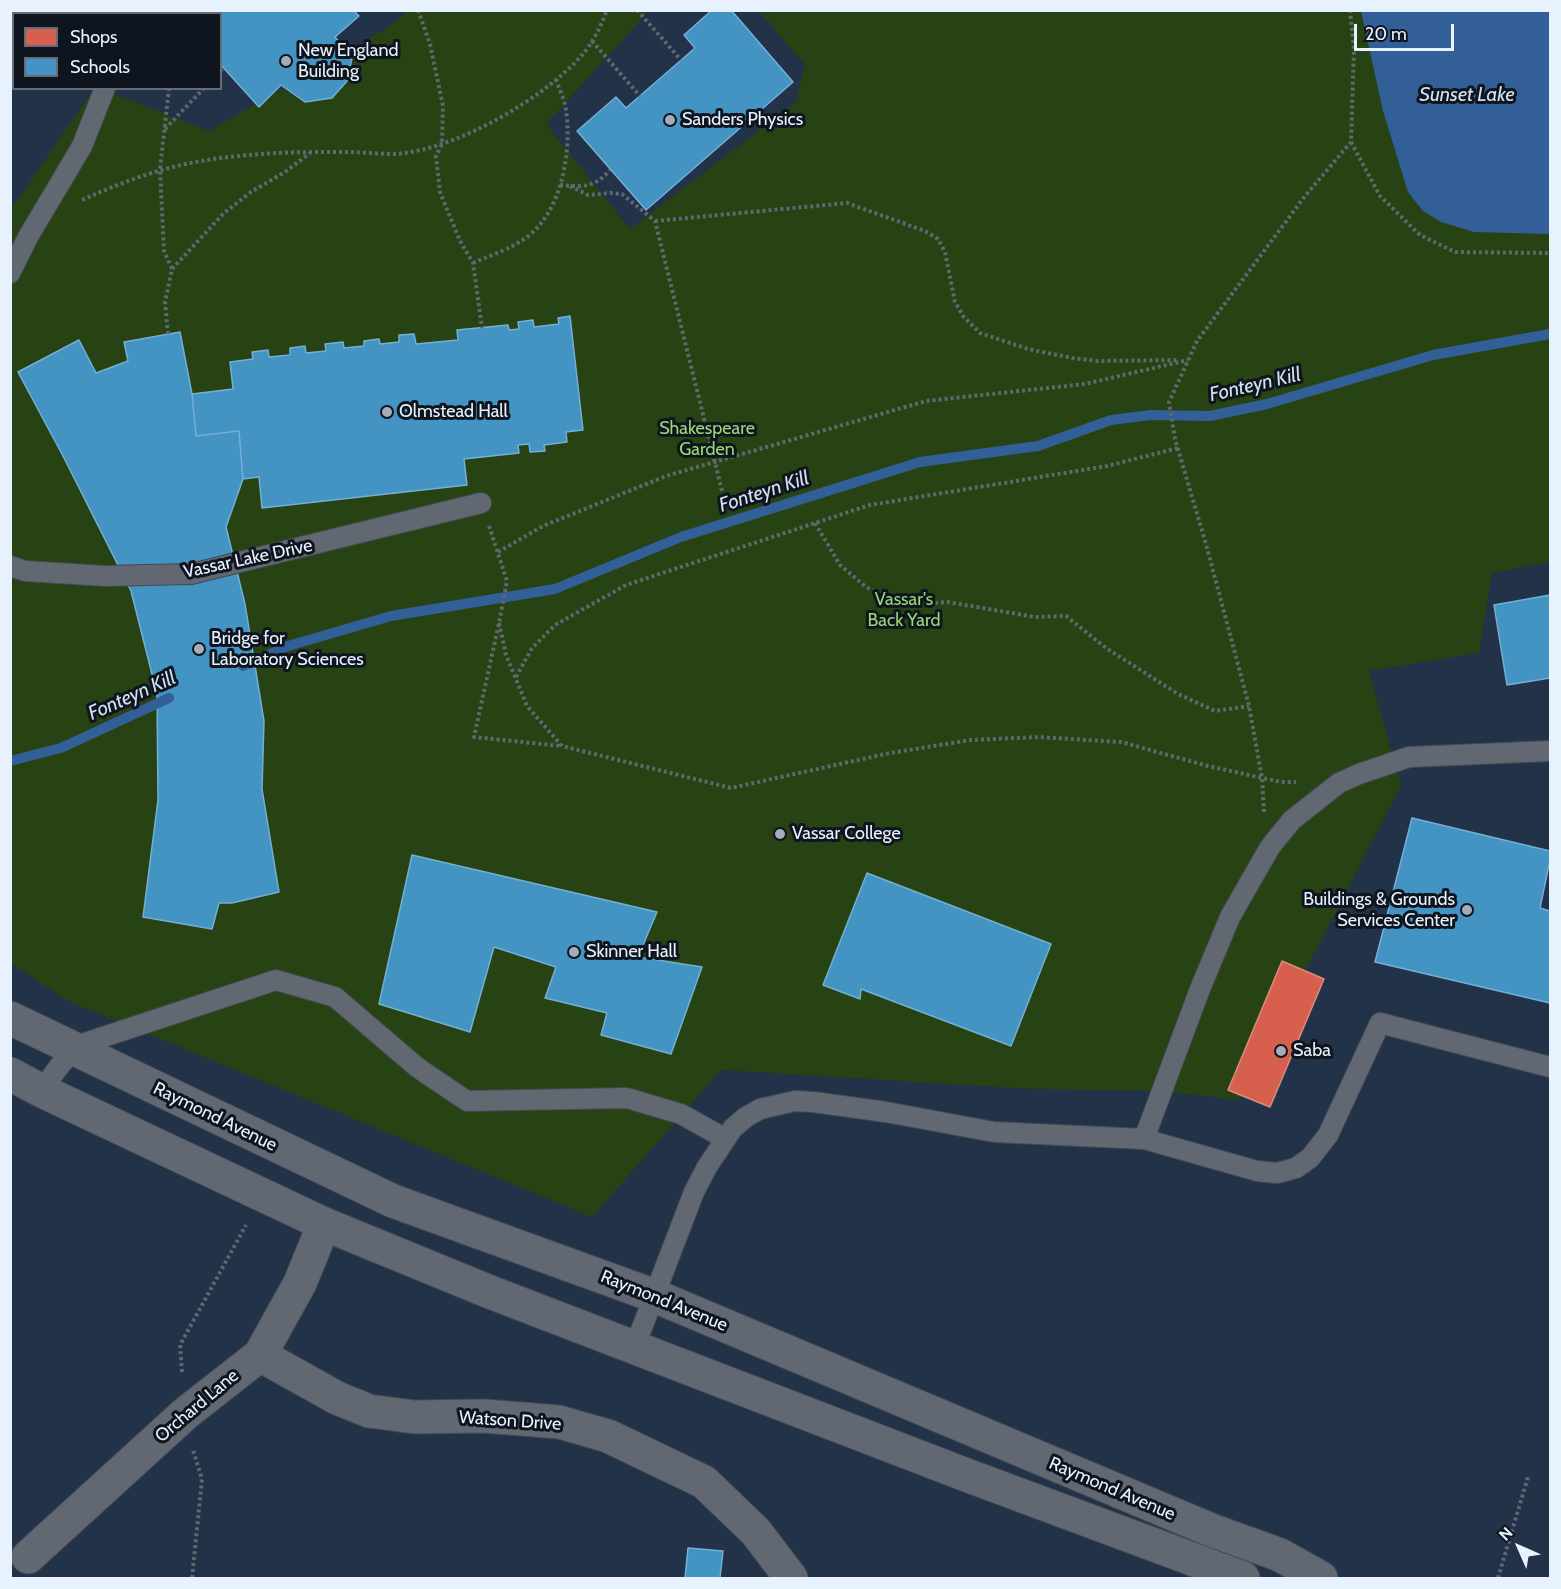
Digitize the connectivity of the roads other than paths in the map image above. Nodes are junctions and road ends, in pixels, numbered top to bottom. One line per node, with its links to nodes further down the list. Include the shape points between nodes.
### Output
1 (104, 90): 2 (lane, via 82,146)
2 (10, 273)
3 (482, 503): 4 (lane, Vassar Lake Drive, via 191,574 105,576 24,571)
4 (10, 566)
5 (1551, 751): 12 (lane, via 1409,757 1339,783 1292,820 1270,847 1230,917)
6 (10, 1018): 7 (main road, Raymond Avenue)
7 (75, 1050): 10 (lane); 11 (lane, via 88,1042 276,980 335,997 418,1068 467,1101 627,1098 681,1114); 14 (main road, Raymond Avenue, via 393,1201)
8 (1551, 1067): 12 (lane, via 1380,1023 1328,1135 1310,1158 1296,1168 1277,1173 1257,1171)
9 (10, 1074): 10 (main road, Raymond Avenue)
10 (42, 1091): 13 (main road, Raymond Avenue)
11 (724, 1138): 12 (lane, via 753,1112 795,1101 845,1105 994,1132); 14 (lane, via 694,1192)
12 (1144, 1139)
13 (324, 1224): 15 (main road, Raymond Avenue); 16 (main road, Orchard Lane, via 300,1283)
14 (655, 1296): 15 (lane); 20 (main road, Raymond Avenue, via 1189,1521 1280,1555)
15 (635, 1346): 19 (main road, Raymond Avenue)
16 (260, 1355): 17 (main road, Orchard Lane, via 186,1413); 18 (main road, Watson Drive, via 337,1398 369,1411 414,1417 484,1416 559,1422 608,1436 704,1482 756,1532)
17 (28, 1557)
18 (791, 1578)
19 (1243, 1578)
20 (1321, 1578)

